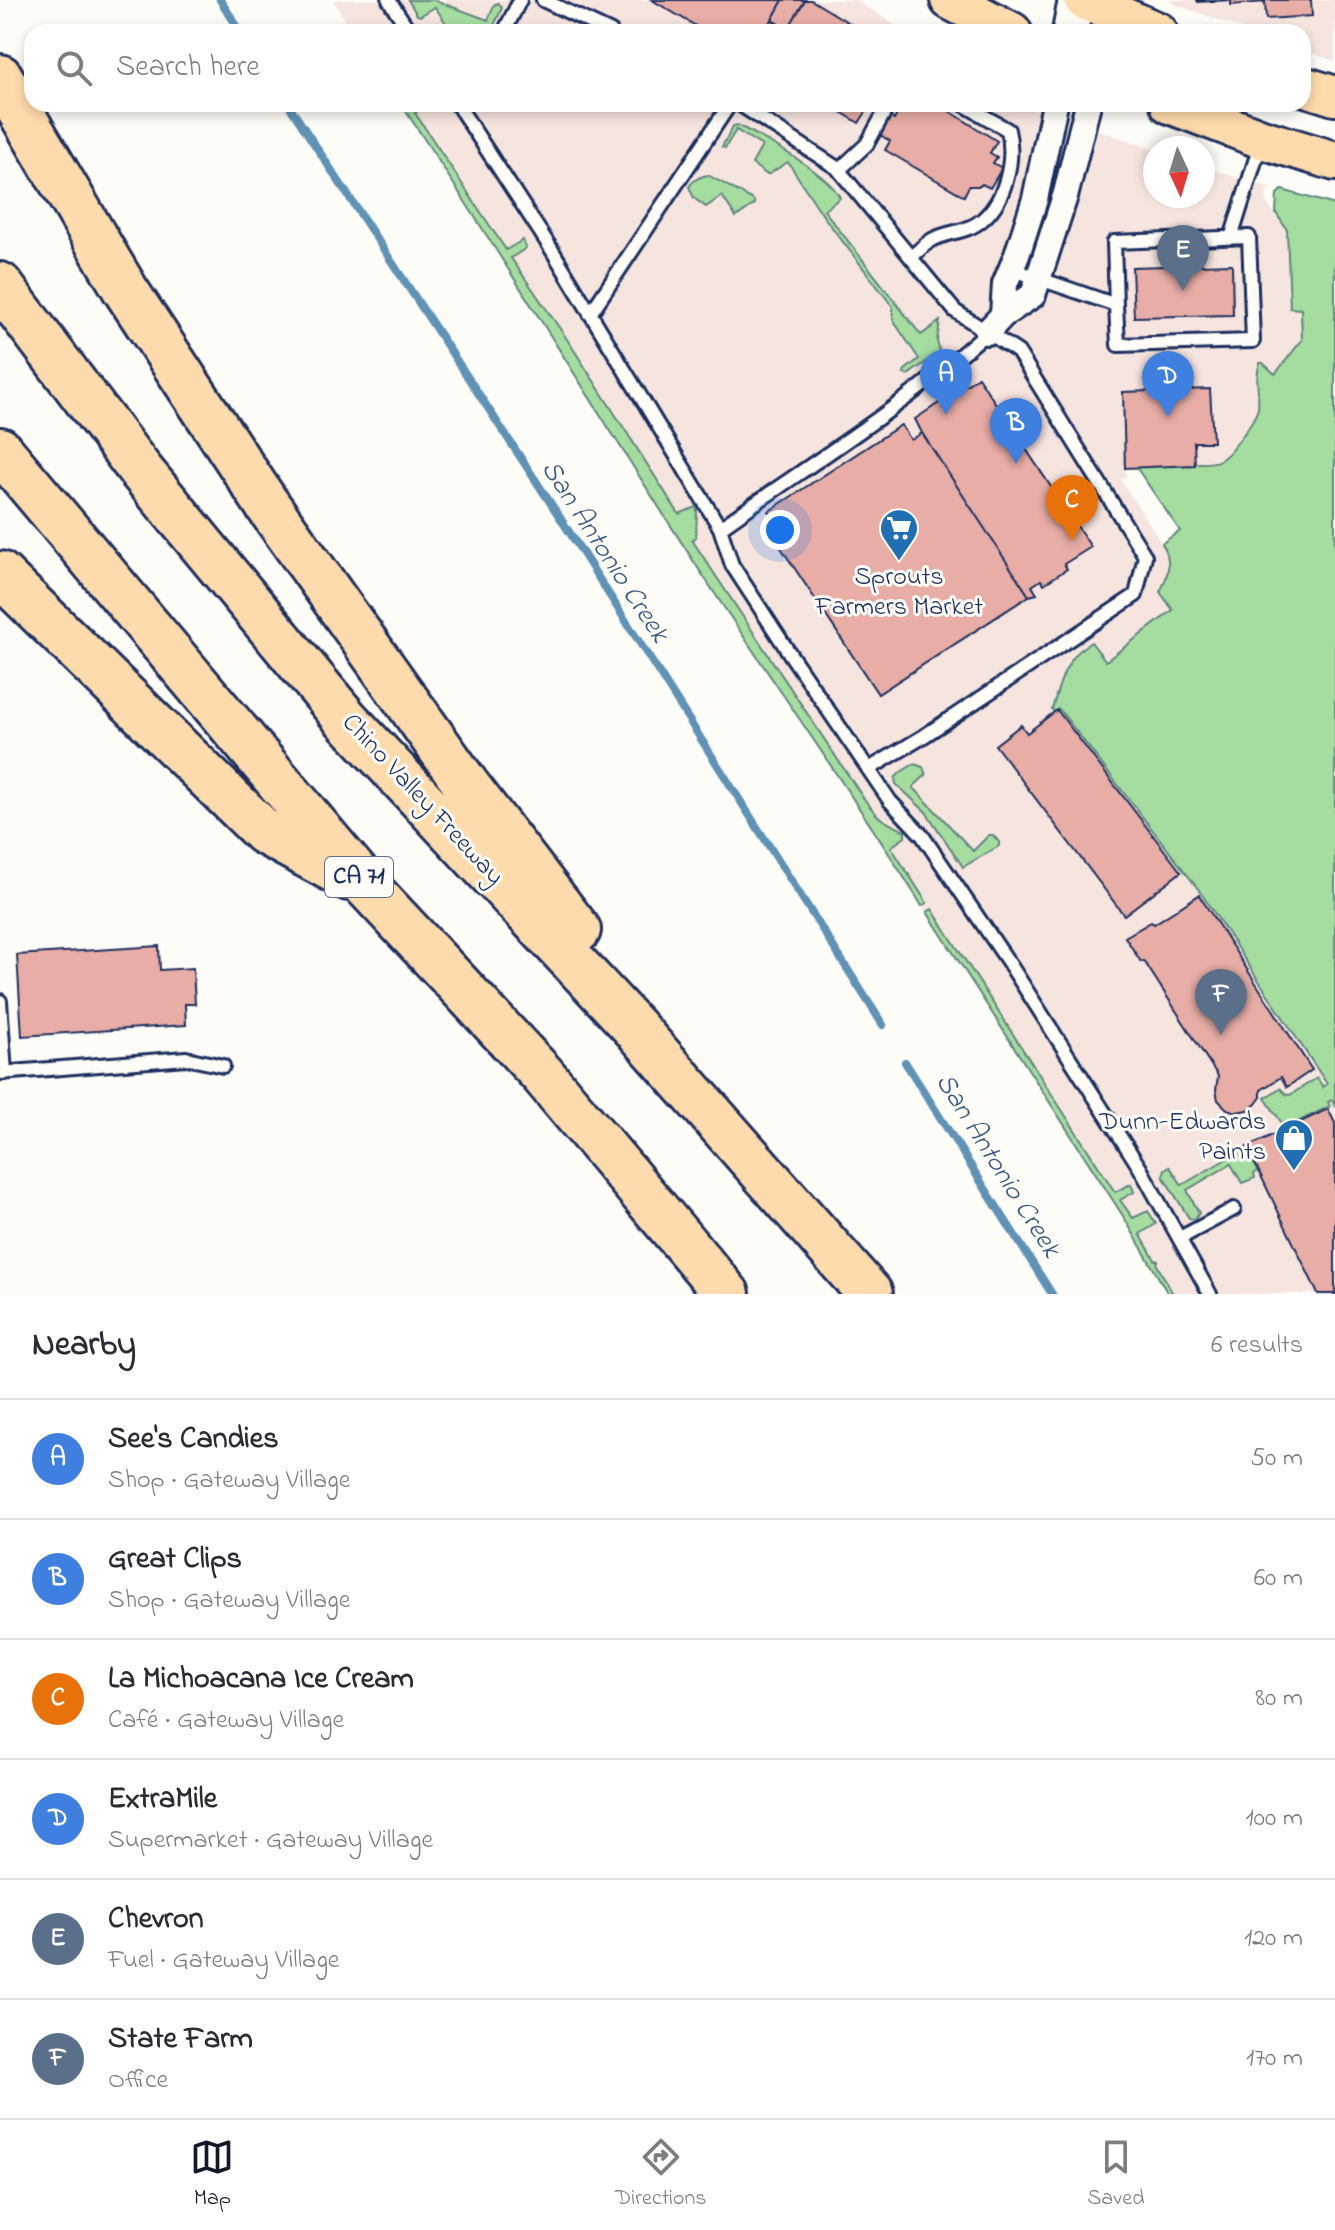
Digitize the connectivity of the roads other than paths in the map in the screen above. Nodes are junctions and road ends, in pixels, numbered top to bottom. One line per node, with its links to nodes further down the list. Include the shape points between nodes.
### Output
1 (389, 0): 6 (lane)
2 (520, 0): 7 (lane)
3 (543, 0): 8 (lane)
4 (950, 0): 9 (main road)
5 (1095, 8): 10 (main road); 11 (main road)
6 (405, 24)
7 (508, 24)
8 (594, 24)
9 (996, 24)
10 (1078, 24)
11 (1137, 24)
12 (0, 77): 40 (highway, via 125,289 266,503 468,787 614,974)
13 (1311, 88): 14 (main road)
14 (1335, 96)
15 (465, 112): 32 (lane)
16 (725, 112): 32 (lane)
17 (751, 112): 25 (lane)
18 (885, 112): 25 (lane, via 867,144)
19 (977, 112): 27 (lane, via 1008,130 1011,145 999,197 984,219 962,232 935,238)
20 (1053, 112): 28 (street, via 1035,199)
21 (1086, 112): 29 (street)
22 (1191, 112): 23 (main road)
23 (1262, 139): 24 (main road); 26 (lane)
24 (1335, 161)
25 (839, 170): 27 (lane)
26 (1231, 238): 31 (lane, via 1114,242); 31 (lane, via 1249,237 1253,341 1118,345)
27 (911, 257): 33 (lane, via 955,311)
28 (1011, 269): 29 (lane); 33 (street)
29 (1039, 279): 31 (lane); 33 (street, via 1033,295)
30 (0, 285): 40 (highway, Chino Valley Freeway, via 140,470 345,718)
31 (1116, 305)
32 (590, 314): 35 (lane)
33 (995, 324): 35 (lane, via 904,401); 37 (lane, via 1018,352 1145,556 1136,595)
34 (0, 450): 38 (highway, CA 71)
35 (720, 528): 37 (lane, via 732,565)
36 (0, 574): 38 (highway, via 264,832)
37 (869, 769): 44 (lane, via 922,835 1009,963)
38 (369, 889): 45 (highway, CA 71, via 542,1074)
39 (0, 1001): 42 (lane)
40 (635, 1028): 46 (highway, Chino Valley Freeway)
41 (223, 1066): 42 (lane, via 186,1058)
42 (3, 1073)
43 (1234, 1209): 44 (lane)
44 (1180, 1238): 47 (lane)
45 (727, 1294)
46 (870, 1294)
47 (1210, 1294)

